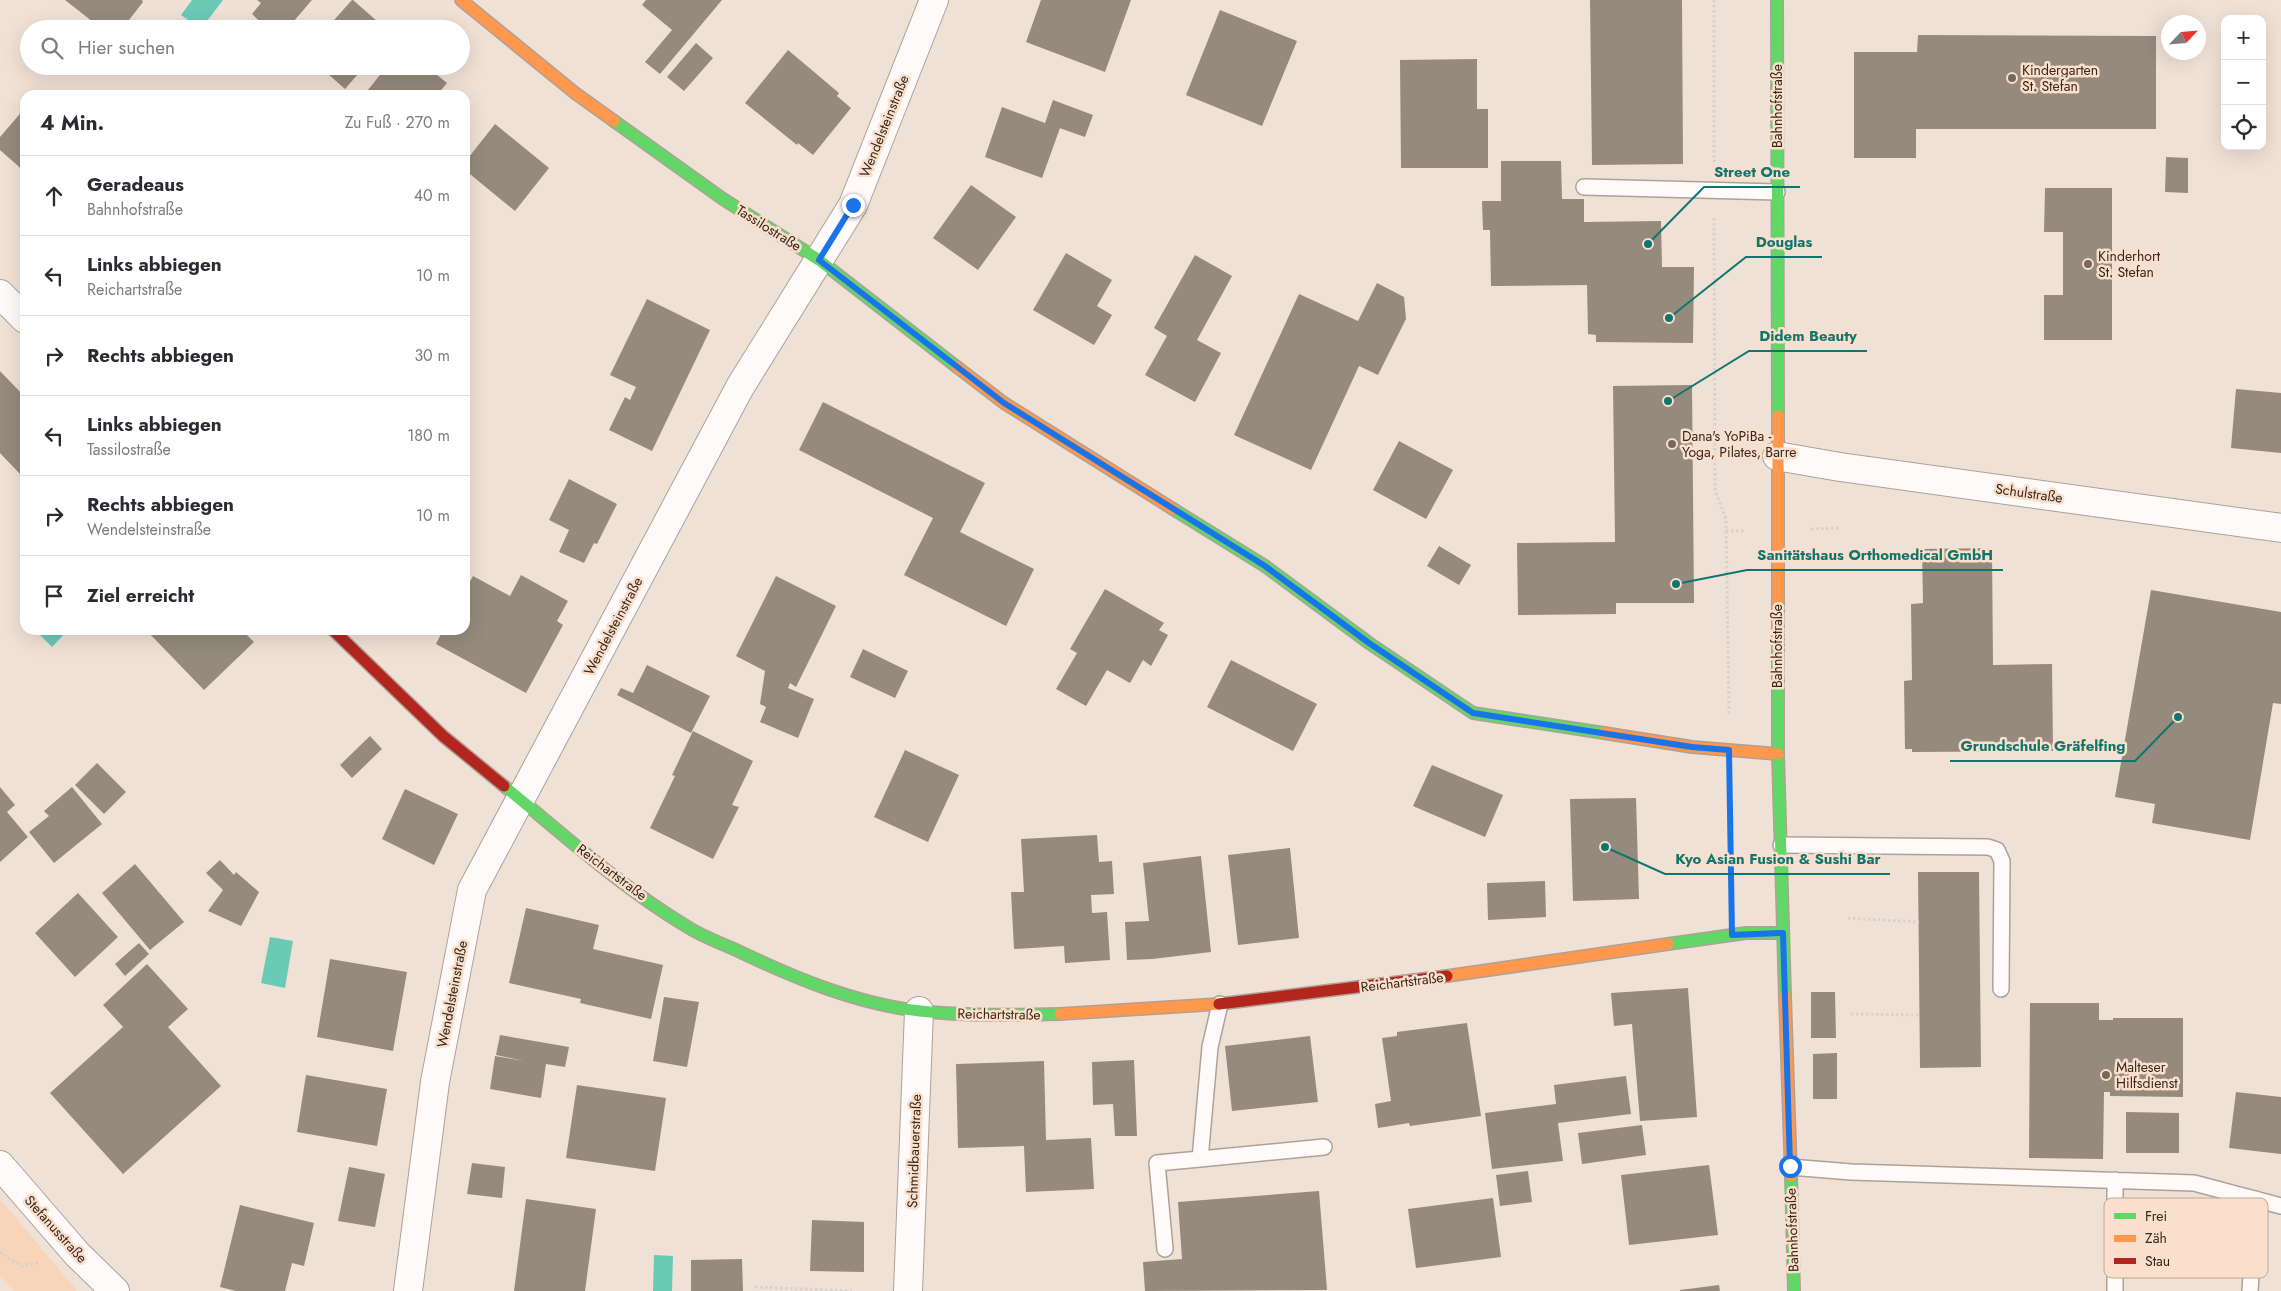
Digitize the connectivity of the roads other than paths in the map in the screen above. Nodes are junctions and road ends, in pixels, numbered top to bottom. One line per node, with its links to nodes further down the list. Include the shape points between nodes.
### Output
1 (461, 0): 6 (street, Tassilostraße, via 583,99 723,199)
2 (934, 0): 6 (street, Wendelsteinstraße, via 853,205)
3 (1777, 0): 5 (street, Bahnhofstraße)
4 (1584, 187): 5 (lane)
5 (1778, 192): 9 (street, Bahnhofstraße)
6 (819, 260): 12 (street, Tassilostraße, via 1004,403 1265,566 1369,643 1473,713 1692,747); 13 (street, Wendelsteinstraße, via 740,387)
7 (0, 294): 8 (street)
8 (20, 314)
9 (1778, 456): 10 (street, Schulstraße); 12 (street, Bahnhofstraße)
10 (2281, 528)
11 (338, 635): 13 (street, Reichartstraße, via 443,736)
12 (1778, 754): 14 (street, Bahnhofstraße)
13 (521, 800): 18 (street, Reichartstraße, via 612,874 687,926 823,987); 32 (street, Wendelsteinstraße, via 472,890 435,1082)
14 (1781, 845): 15 (street, Bahnhofstraße); 16 (lane, via 1988,847 1997,850 2002,860)
15 (1783, 933): 17 (street, Reichartstraße, via 1732,935 1428,979); 22 (street, Bahnhofstraße)
16 (2001, 989)
17 (1220, 1004): 18 (street, Reichartstraße, via 1084,1014 986,1015); 20 (lane, via 1210,1047)
18 (920, 1011): 33 (street, Schmidbauerstraße)
19 (1324, 1147): 20 (lane)
20 (1200, 1159): 28 (lane, via 1157,1163)
21 (0, 1165): 31 (street, Stefanusstraße, via 77,1254)
22 (1790, 1166): 23 (lane, via 1851,1172); 34 (street, Bahnhofstraße)
23 (2115, 1180): 24 (lane); 25 (lane, via 2194,1183)
24 (2115, 1198)
25 (2252, 1198)
26 (2268, 1202): 27 (lane)
27 (2281, 1206)
28 (1165, 1249)
29 (2115, 1278): 35 (lane)
30 (2251, 1278): 36 (lane)
31 (115, 1291)
32 (408, 1291)
33 (908, 1291)
34 (1794, 1291)
35 (2115, 1291)
36 (2250, 1291)

